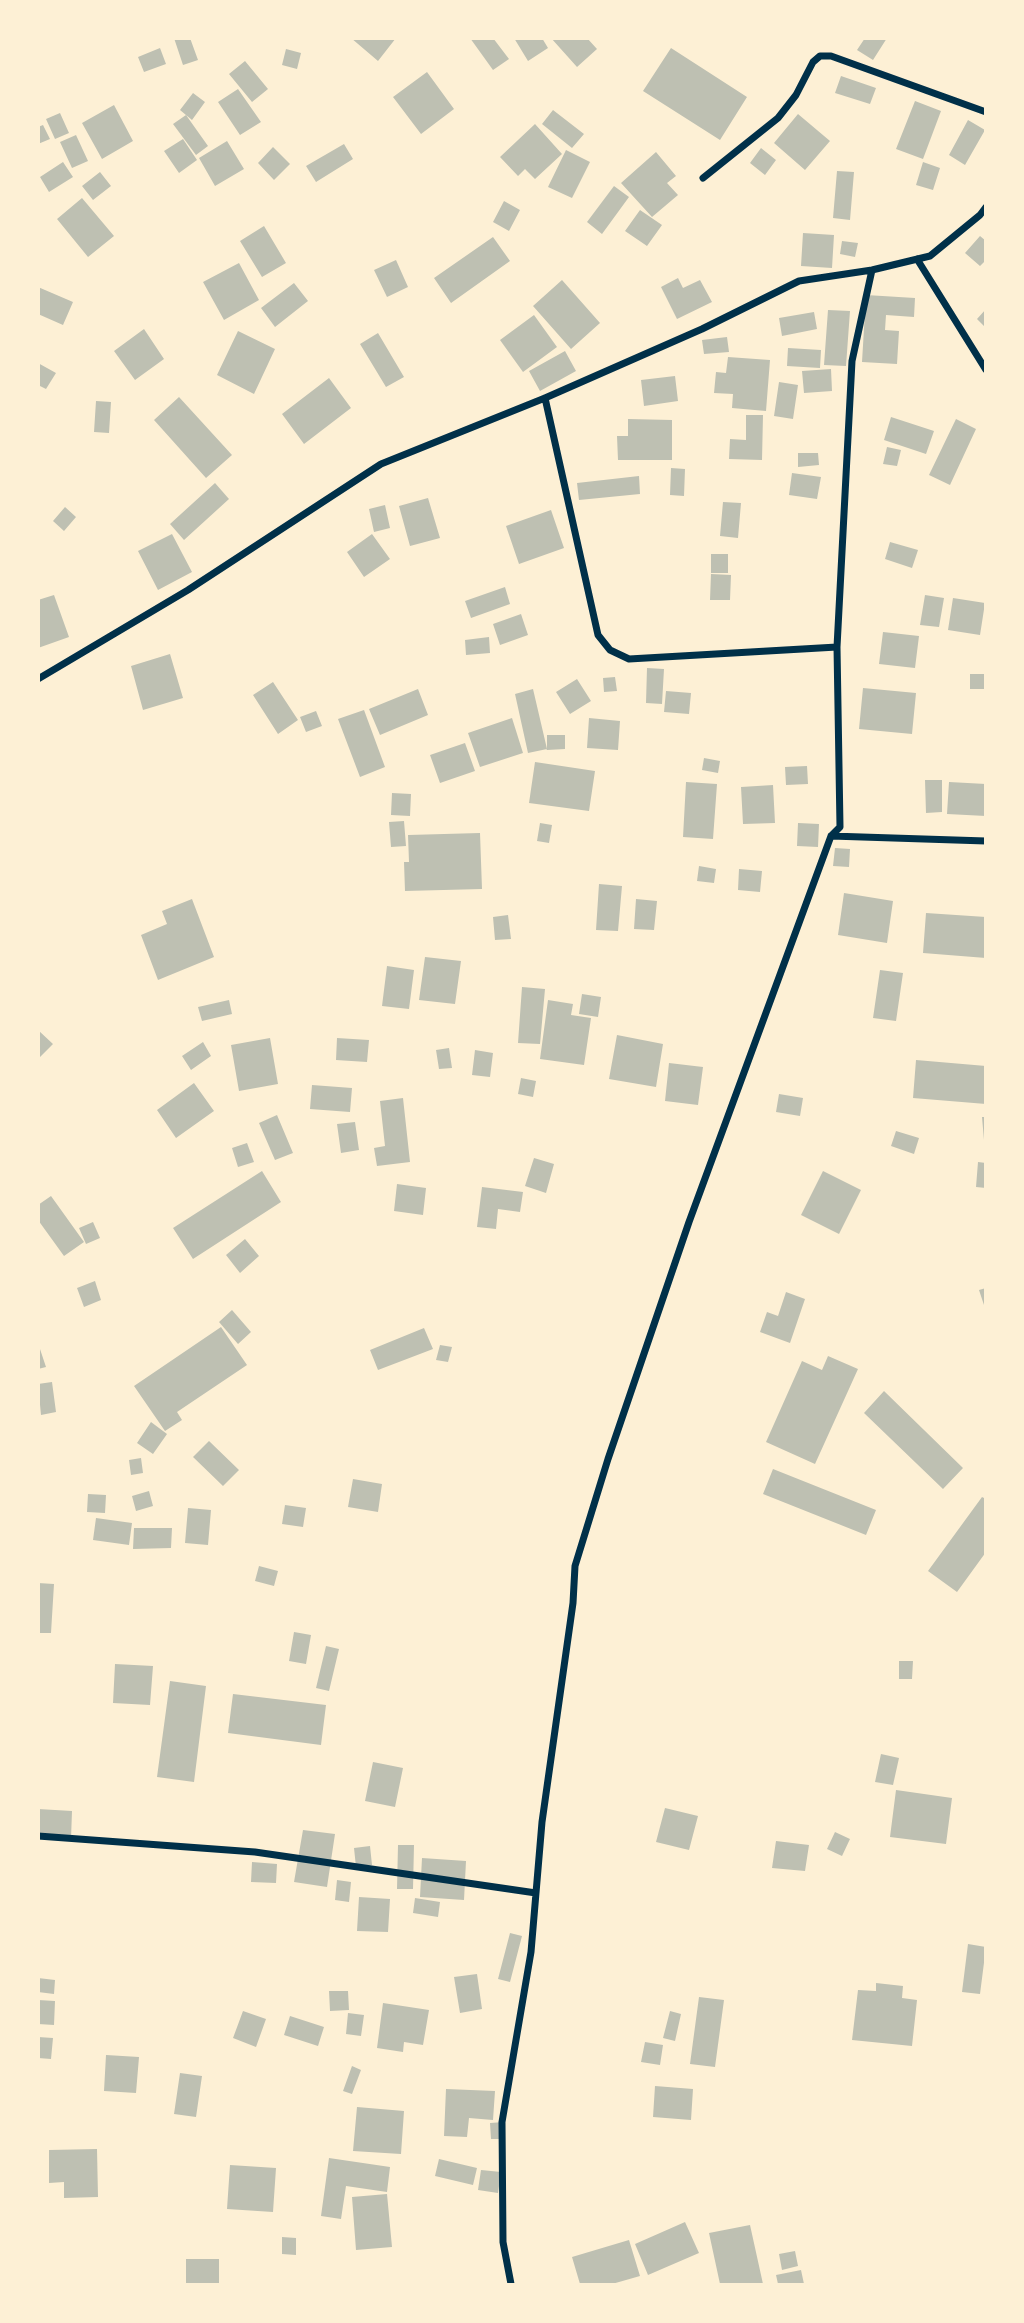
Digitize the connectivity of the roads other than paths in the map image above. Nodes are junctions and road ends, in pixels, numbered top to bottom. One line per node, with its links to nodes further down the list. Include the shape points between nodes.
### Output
1 (985, 112): 2 (street, via 831,56 820,56 778,118)
2 (703, 178)
3 (985, 207): 4 (street, via 930,256)
4 (917, 259): 5 (street); 6 (street)
5 (872, 270): 7 (street, via 799,281); 8 (street, via 852,362)
6 (985, 370)
7 (545, 398): 8 (street, via 598,635 610,650 629,659); 9 (street, via 381,464 188,590)
8 (837, 647): 10 (street, via 840,827)
9 (38, 679)
10 (831, 836): 11 (street); 13 (street, via 689,1222 575,1566)
11 (985, 841)
12 (38, 1836): 13 (street, via 255,1852)
13 (536, 1893): 14 (street, via 531,1952 502,2122 503,2242)
14 (511, 2284)

